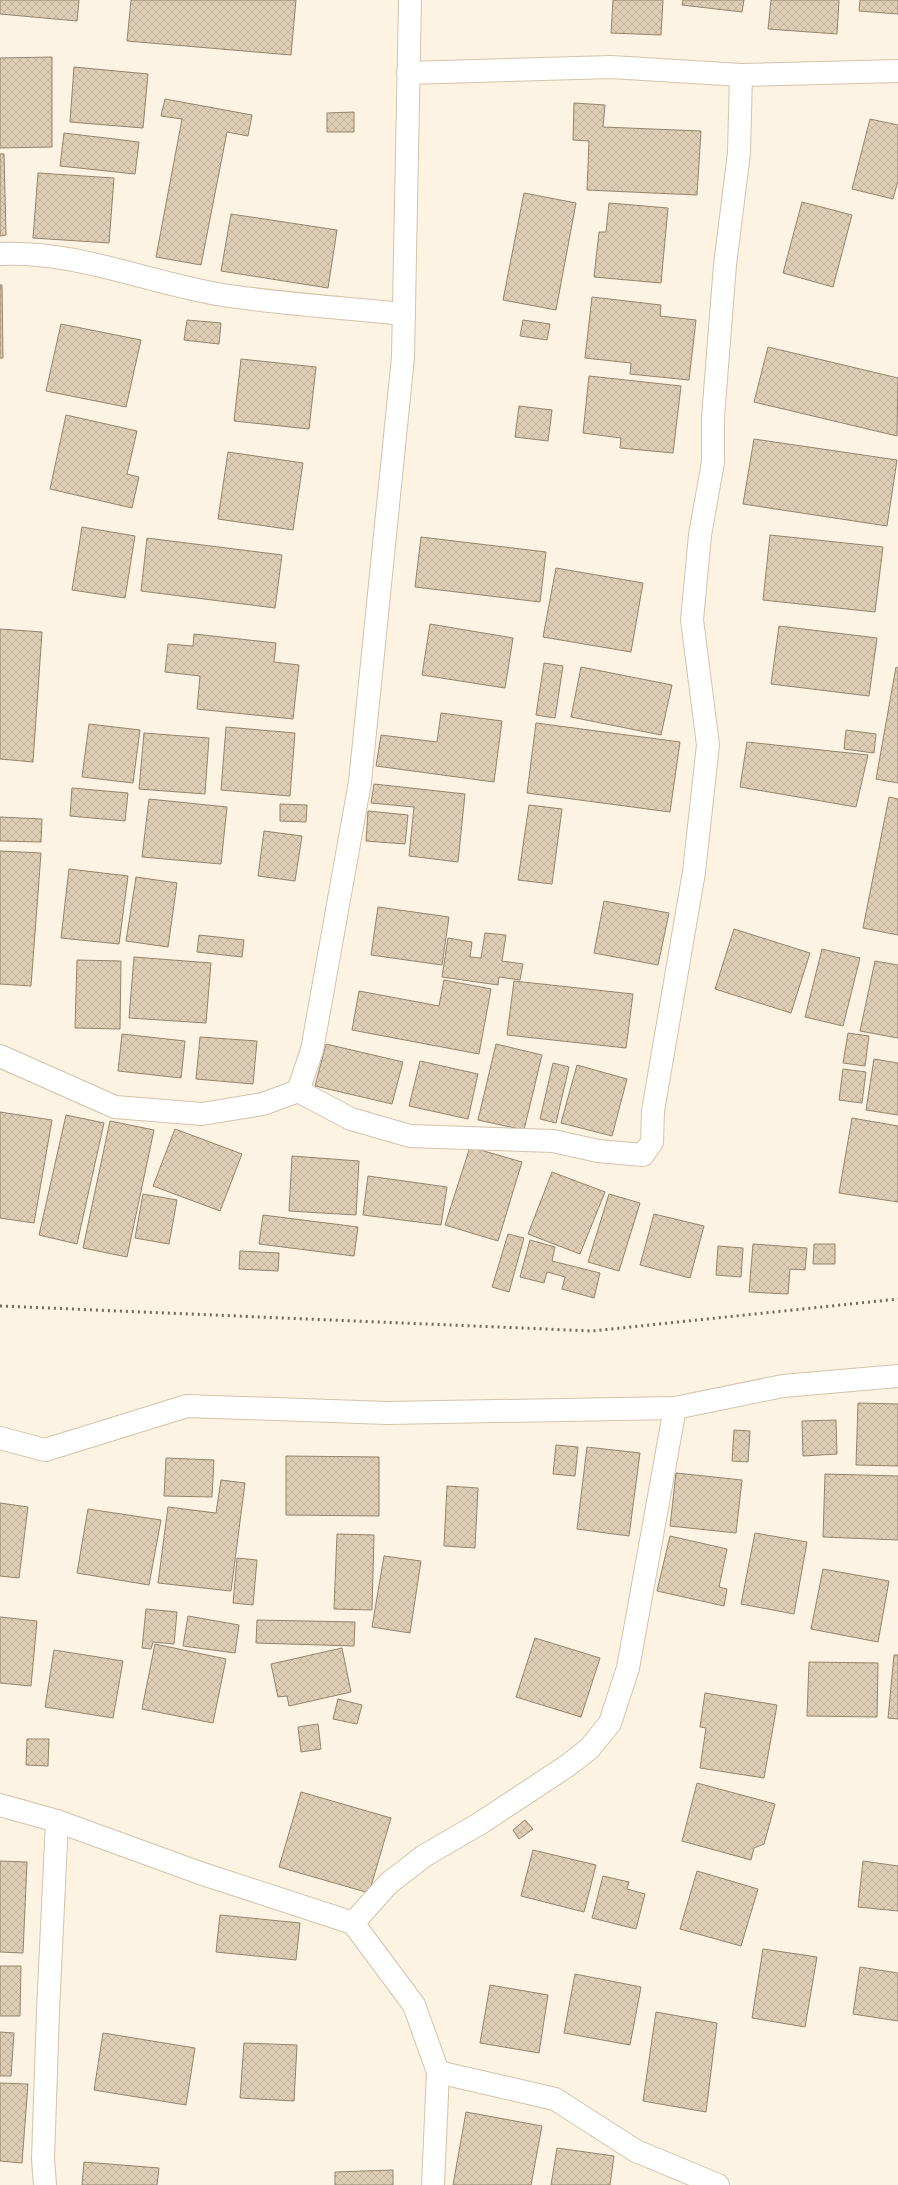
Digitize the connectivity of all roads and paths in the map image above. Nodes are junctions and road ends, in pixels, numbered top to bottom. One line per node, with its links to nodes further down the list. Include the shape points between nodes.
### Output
1 (410, 0): 3 (street)
2 (898, 71): 4 (street)
3 (408, 73): 4 (street, via 611,67); 6 (street)
4 (741, 75): 8 (street, via 739,153 713,417 713,462 700,535 692,620 708,745 694,872 653,1111 652,1142 643,1155 598,1151 553,1141 410,1136 351,1118)
5 (0, 254): 6 (street, via 23,253 73,259 138,277 223,295)
6 (404, 314): 8 (street, via 403,357 360,782 312,1050)
7 (0, 1056): 8 (street, via 115,1107 202,1114 263,1104)
8 (298, 1091)
9 (898, 1376): 10 (street, via 784,1386)
10 (675, 1408): 11 (street, via 387,1413 187,1406 45,1450); 14 (street, via 628,1668 610,1723 589,1749 567,1766 479,1824 424,1856 389,1883)
11 (0, 1438)
12 (0, 1805): 13 (street)
13 (57, 1821): 14 (street, via 200,1873); 16 (street, via 43,2160)
14 (353, 1923): 15 (street, via 414,2005)
15 (438, 2072): 17 (street); 18 (street, via 555,2099 636,2151)
16 (45, 2185)
17 (433, 2185)
18 (718, 2185)

